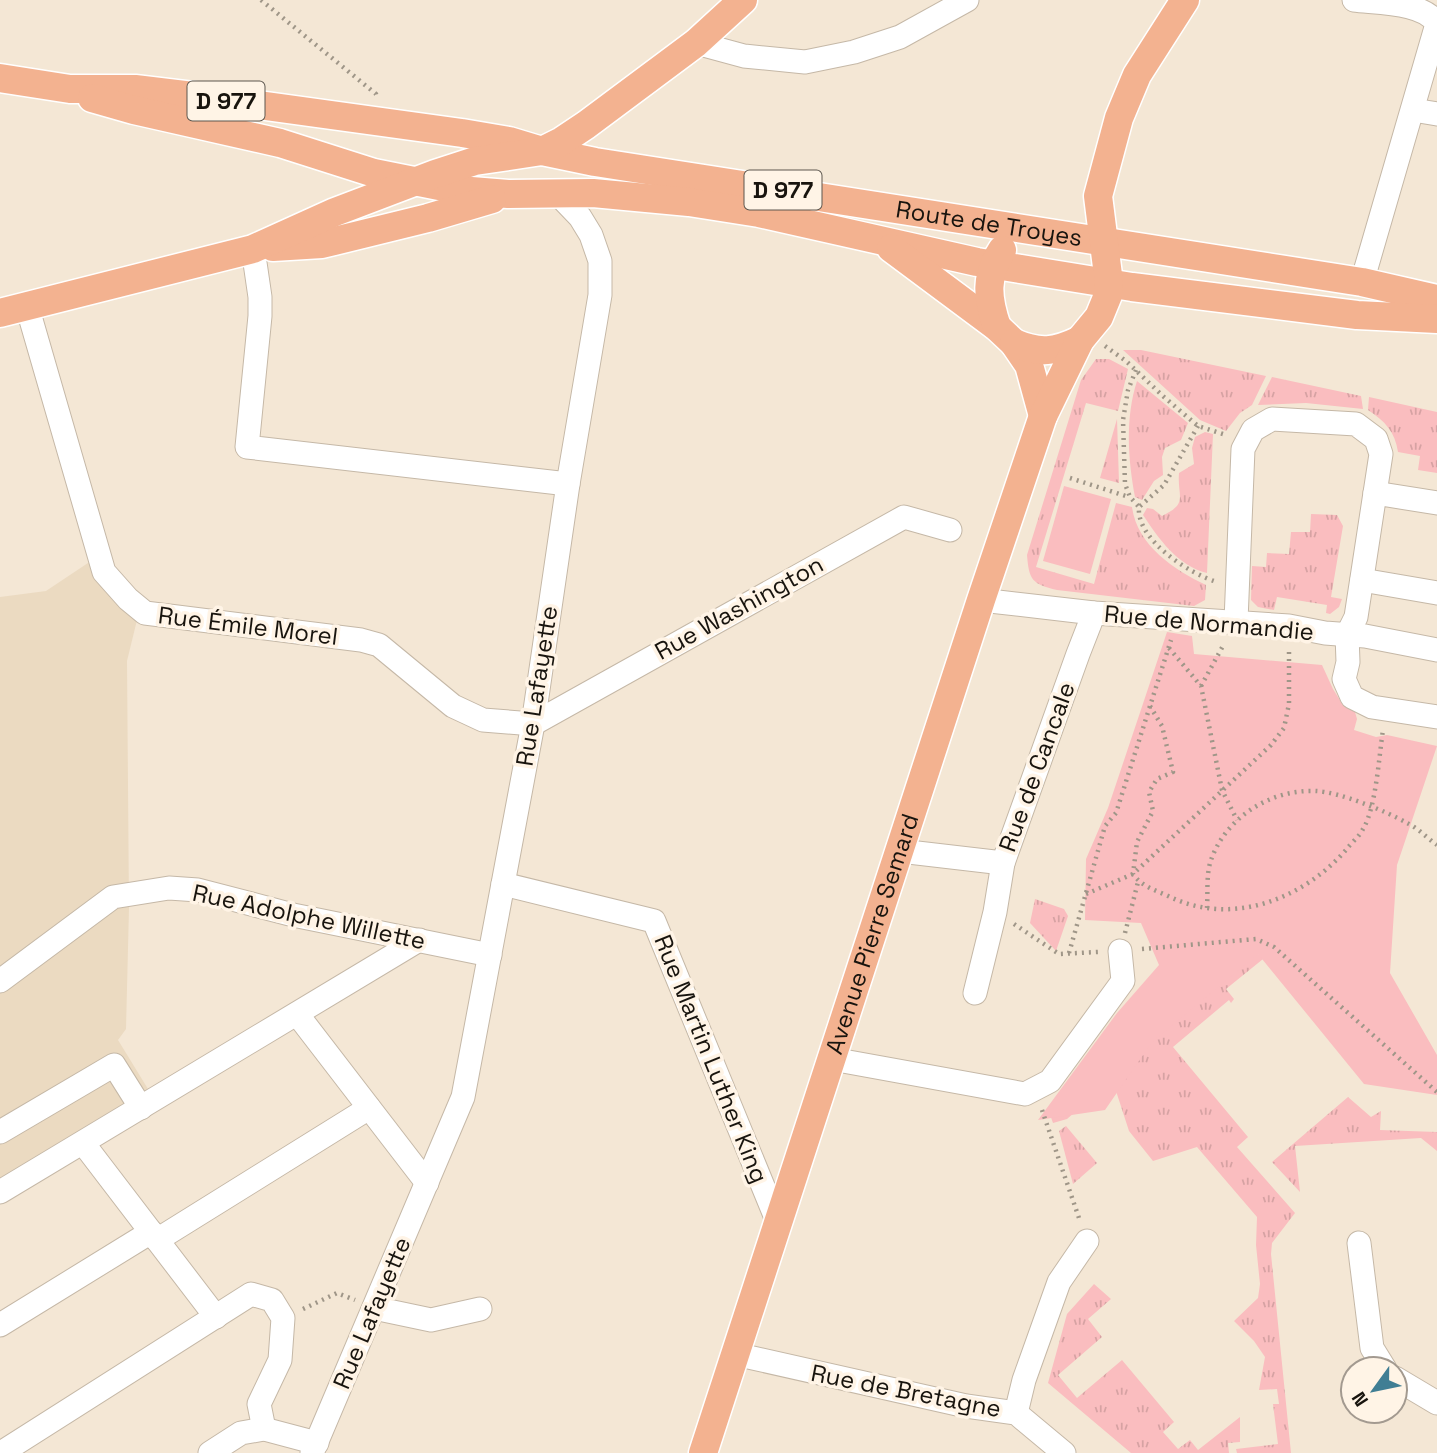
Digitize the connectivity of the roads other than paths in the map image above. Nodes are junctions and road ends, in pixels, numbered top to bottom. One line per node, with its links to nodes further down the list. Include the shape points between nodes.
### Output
1 (743, 0): 6 (main road)
2 (967, 0): 6 (street, via 900,37 805,62 744,56)
3 (1185, 0): 16 (main road, via 1127,96)
4 (1354, 0): 5 (street, via 1419,9)
5 (1435, 16): 9 (street, via 1436,33)
6 (696, 43): 11 (main road)
7 (0, 78): 8 (main road, D 977)
8 (70, 89): 11 (main road, D 977, via 135,89 193,96 509,141); 12 (main road, D 977, via 103,102 280,143)
9 (1413, 110): 10 (street); 24 (street)
10 (1437, 114)
11 (542, 151): 13 (main road, via 475,161); 18 (main road, Route de Troyes / D 977)
12 (333, 160): 13 (main road, D 977); 17 (main road, via 338,183)
13 (413, 182): 15 (main road, D 977); 17 (main road)
14 (557, 193): 15 (main road, D 977); 20 (main road, D 977, via 689,202 760,213); 33 (street, Rue Lafayette, via 580,217 600,261 600,295)
15 (508, 194): 22 (main road, via 322,244)
16 (1098, 196): 19 (main road); 21 (main road, Avenue Pierre Semard)
17 (335, 212): 22 (main road)
18 (1024, 228): 19 (main road, Route de Troyes / D 977); 23 (main road)
19 (1053, 233): 21 (main road, Route de Troyes / D 977)
20 (883, 242): 23 (main road, D 977); 30 (main road)
21 (1104, 242): 24 (main road, Route de Troyes / D 977); 25 (main road, Avenue Pierre Semard)
22 (253, 249): 27 (main road); 33 (street, via 260,316 247,447)
23 (992, 265): 25 (main road, D 977); 30 (main road, via 991,310)
24 (1362, 282): 26 (main road, Route de Troyes / D 977)
25 (1109, 283): 29 (main road, D 977, via 1357,315); 31 (main road, Avenue Pierre Semard, via 1099,317)
26 (1437, 299)
27 (27, 306): 28 (main road); 45 (street, Rue Émile Morel, via 104,572 128,599 145,613 379,645 453,706 483,720)
28 (0, 313)
29 (1437, 319)
30 (1006, 335): 31 (main road, via 1030,350 1063,348); 32 (main road, via 1029,365)
31 (1084, 337): 32 (main road, Avenue Pierre Semard)
32 (1043, 416): 39 (main road, Avenue Pierre Semard)
33 (568, 484): 45 (street, Rue Lafayette)
34 (1375, 493): 35 (street); 37 (street); 41 (street, via 1381,454 1376,439 1356,424 1272,419 1253,430 1243,449)
35 (1437, 503)
36 (950, 530): 45 (street, Rue Washington, via 904,517)
37 (1362, 580): 38 (street); 42 (street, via 1356,617)
38 (1437, 593)
39 (981, 600): 40 (street, Rue de Normandie); 46 (main road, Avenue Pierre Semard)
40 (1094, 613): 41 (street, Rue de Normandie); 47 (street, Rue de Cancale)
41 (1236, 621): 42 (street, Rue de Normandie)
42 (1347, 635): 43 (street, Rue de Normandie); 44 (street, via 1344,679 1352,697 1372,707)
43 (1437, 650)
44 (1437, 717)
45 (533, 724): 48 (street, Rue Lafayette)
46 (900, 851): 47 (street, Rue de Cancale); 55 (main road, Avenue Pierre Semard)
47 (1003, 863): 53 (street)
48 (503, 884): 51 (street, Rue Lafayette); 62 (street, Rue Martin Luther King, via 654,921)
49 (419, 940): 51 (street, Rue Adolphe Willette); 52 (street, Rue Adolphe Willette, via 198,890 169,888 113,897); 54 (street)
50 (1120, 951): 55 (street, via 1123,981 1050,1081 1025,1094)
51 (490, 955): 60 (street, Rue Lafayette, via 463,1097)
52 (0, 981)
53 (975, 993)
54 (297, 1014): 56 (street); 57 (street)
55 (832, 1059): 62 (main road, Avenue Pierre Semard)
56 (141, 1108): 58 (street, via 114,1065); 59 (street)
57 (369, 1108): 60 (street); 63 (street)
58 (0, 1132)
59 (83, 1143): 61 (street); 63 (street)
60 (427, 1184): 66 (street, Rue Lafayette)
61 (0, 1192)
62 (779, 1225): 70 (main road, Avenue Pierre Semard)
63 (154, 1236): 68 (street); 69 (street)
64 (1087, 1241): 74 (street, via 1059,1282)
65 (1359, 1243): 71 (street)
66 (374, 1308): 67 (street, via 431,1320); 76 (street, Rue Lafayette)
67 (480, 1309)
68 (216, 1317): 75 (street, via 251,1294 272,1300 283,1318 280,1360 259,1404); 77 (street)
69 (0, 1325)
70 (735, 1354): 74 (street, Rue de Bretagne); 79 (main road, Avenue Pierre Semard)
71 (1376, 1355)
72 (1409, 1386): 73 (street)
73 (1437, 1403)
74 (1016, 1413): 80 (street, Rue de Bretagne)
75 (264, 1429): 76 (street, Rue Lafayette); 78 (street, via 241,1433)
76 (314, 1448)
77 (1, 1453)
78 (210, 1453)
79 (703, 1453)
80 (1064, 1453)

